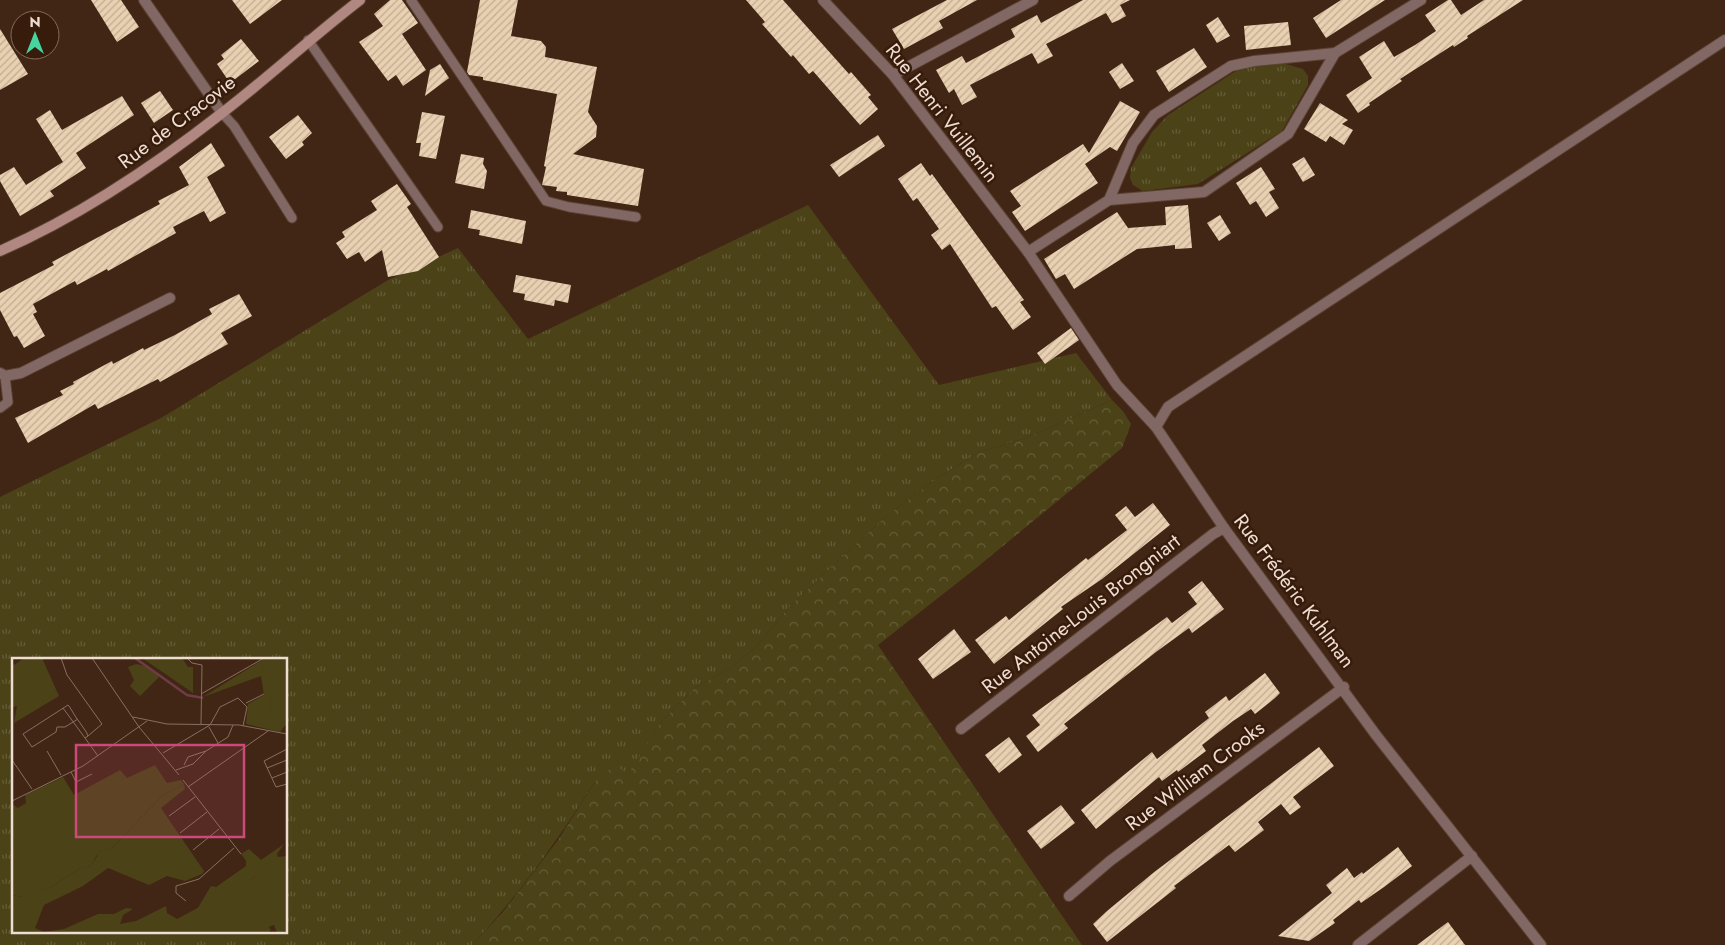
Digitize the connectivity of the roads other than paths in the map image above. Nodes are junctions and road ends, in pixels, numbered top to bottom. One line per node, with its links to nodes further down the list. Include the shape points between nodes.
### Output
1 (144, 0): 11 (street)
2 (360, 0): 7 (street, Rue de Cracovie)
3 (411, 0): 13 (lane, via 546,201 569,208)
4 (823, 0): 10 (street, Rue Henri Vuillemin)
5 (1033, 0): 10 (street)
6 (1422, 0): 9 (street)
7 (308, 40): 11 (street, Rue de Cracovie); 15 (lane)
8 (1725, 40): 21 (street, via 1168,407)
9 (1335, 53): 12 (street, via 1288,134 1204,192); 12 (street, via 1231,66 1154,115 1133,143)
10 (893, 75): 17 (street, Rue Henri Vuillemin)
11 (222, 113): 14 (lane, via 234,126); 16 (street, Rue de Cracovie, via 140,174 75,214)
12 (1109, 200): 17 (street)
13 (636, 217)
14 (292, 218)
15 (438, 227)
16 (0, 251)
17 (1028, 252): 21 (street, Rue Frédéric Kuhlman, via 1096,357)
18 (170, 298): 19 (street, via 21,373)
19 (3, 374): 20 (lane, via 8,402)
20 (0, 408)
21 (1156, 427): 22 (street, Rue Frédéric Kuhlman)
22 (1224, 528): 23 (street, Rue Frédéric Kuhlman); 24 (street, Rue Antoine-Louis Brongniart)
23 (1344, 687): 25 (street, Rue Frédéric Kuhlman, via 1376,735); 26 (street, Rue William Crooks, via 1118,855)
24 (961, 729)
25 (1472, 856): 27 (street); 28 (street, Rue Frédéric Kuhlman)
26 (1069, 896)
27 (1358, 945)
28 (1540, 945)

